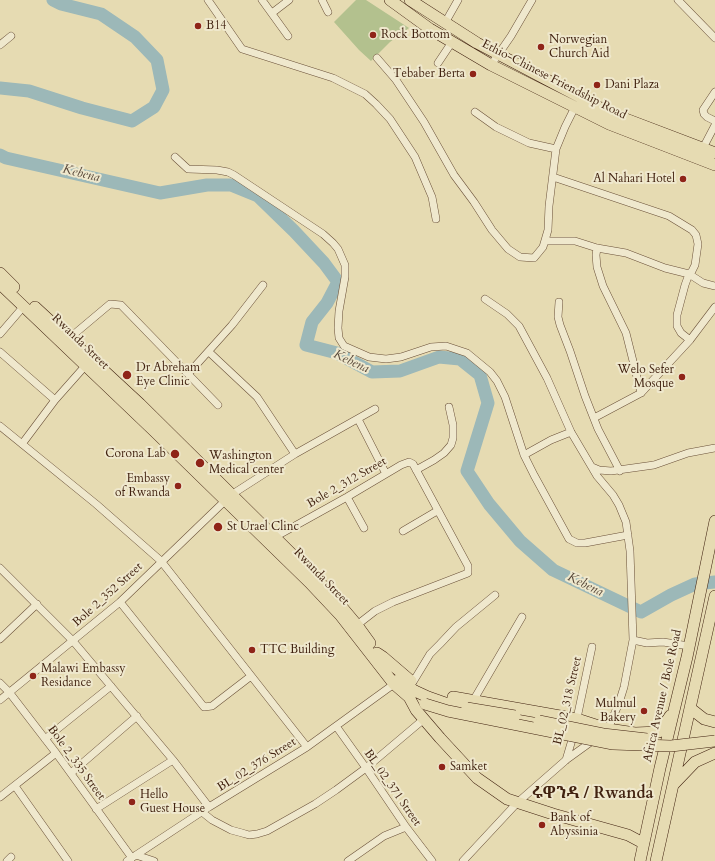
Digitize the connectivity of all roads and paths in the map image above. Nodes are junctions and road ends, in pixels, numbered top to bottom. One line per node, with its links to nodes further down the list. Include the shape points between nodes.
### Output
1 (208, 0): 33 (street, via 242,49 333,78 365,94 376,104 400,133 415,157 432,197)
2 (262, 0): 11 (street)
3 (289, 0): 11 (street)
4 (322, 0): 10 (street)
5 (390, 0): 16 (main road, Ethio-Chinese Friendship Road)
6 (458, 0): 12 (street)
7 (532, 0): 18 (street)
8 (678, 0): 15 (street)
9 (412, 1): 12 (main road, Ethio-Chinese Friendship Road)
10 (328, 12)
11 (272, 13): 14 (street)
12 (445, 23): 18 (main road, Ethio-Chinese Friendship Road)
13 (11, 36): 17 (street)
14 (288, 36)
15 (715, 38)
16 (452, 42): 20 (street); 21 (main road, Ethio-Chinese Friendship Road)
17 (0, 44)
18 (498, 54): 21 (street); 27 (main road, Ethio-Chinese Friendship Road, via 610,113)
19 (377, 58): 34 (street, via 396,80 424,122 454,175 508,249 520,257 534,258)
20 (438, 63)
21 (491, 64): 23 (main road, Ethio-Chinese Friendship Road)
22 (715, 92): 25 (street, via 703,110 706,117)
23 (575, 106): 28 (street); 31 (main road, Ethio-Chinese Friendship Road, via 609,124)
24 (474, 112): 28 (street, via 496,127 529,143)
25 (715, 121)
26 (715, 125): 27 (street)
27 (703, 148): 29 (main road, Ethio-Chinese Friendship Road)
28 (556, 149): 32 (street)
29 (715, 153)
30 (175, 157): 64 (street, via 188,169 217,170 234,175 324,234 333,243 345,265 338,328 339,338 344,346 369,357 386,359 402,357 431,347 446,346 467,353 490,372 505,397)
31 (715, 165)
32 (553, 176): 34 (street); 37 (street, via 669,216 692,230 698,244 695,265)
33 (436, 219)
34 (545, 241): 35 (street, via 575,241)
35 (597, 248): 37 (street, via 626,253); 52 (street, via 597,267 626,333)
36 (0, 273): 47 (main road, Rwanda Street)
37 (689, 274): 40 (street, via 703,283); 46 (street, via 677,315 677,326)
38 (0, 284): 43 (main road, Rwanda Street)
39 (263, 285): 49 (street)
40 (715, 286)
41 (485, 299): 60 (street, via 519,326 547,378)
42 (559, 302): 57 (street, via 560,325)
43 (24, 306): 45 (street); 47 (main road, Rwanda Street)
44 (715, 307): 46 (street)
45 (0, 334)
46 (690, 340): 52 (street)
47 (66, 341): 50 (main road, Rwanda Street); 51 (street, via 110,304 122,305); 70 (main road, Rwanda Street, via 140,404)
48 (0, 352): 53 (street)
49 (210, 352): 51 (street); 63 (street, via 257,397)
50 (86, 365): 53 (street); 70 (main road, Rwanda Street)
51 (188, 374): 54 (street)
52 (641, 393): 57 (street)
53 (55, 400): 61 (street)
54 (218, 405)
55 (449, 407): 66 (street, via 453,425 451,445 434,460)
56 (375, 409): 58 (street, Bole 2_352 Street)
57 (594, 418): 67 (street)
58 (358, 419): 63 (street, Bole 2_352 Street); 68 (street)
59 (0, 426): 61 (street)
60 (571, 432): 64 (street); 65 (street)
61 (22, 444): 78 (street)
62 (715, 448): 67 (street, via 688,453 654,466)
63 (295, 454): 70 (street, Bole 2_352 Street)
64 (524, 455): 75 (street, via 569,539 585,543)
65 (592, 467): 67 (street, via 605,471); 75 (street, via 619,505)
66 (416, 470): 68 (street, Bole 2_312 Street, via 409,462); 71 (street)
67 (620, 471)
68 (386, 474): 69 (street, Bole 2_312 Street)
69 (347, 497): 73 (street); 77 (street, Bole 2_312 Street)
70 (228, 498): 77 (main road, Rwanda Street); 78 (street, Bole 2_352 Street); 95 (main road, Rwanda Street, via 341,616)
71 (437, 511): 74 (street); 85 (street, via 468,566 468,573 398,600)
72 (715, 521): 76 (main road, Africa Avenue / Bole Road)
73 (364, 528)
74 (402, 531)
75 (628, 534): 87 (street)
76 (714, 534): 89 (main road, Africa Avenue / Bole Road)
77 (275, 537): 85 (main road, Rwanda Street)
78 (161, 561): 82 (street, Bole 2_352 Street); 92 (street)
79 (0, 568): 83 (street)
80 (495, 595): 93 (street, via 456,627 430,654)
81 (715, 596): 101 (main road, via 709,637)
82 (120, 602): 88 (street, Bole 2_352 Street); 92 (street, via 204,707 212,706)
83 (37, 604): 86 (street); 88 (street)
84 (522, 617): 100 (street)
85 (357, 625): 91 (main road, Rwanda Street)
86 (0, 639)
87 (633, 640): 89 (street); 108 (street, via 624,687)
88 (74, 641): 96 (street); 97 (street, Bole 2_352 Street)
89 (689, 646): 102 (main road, Africa Avenue / Bole Road)
90 (592, 647): 105 (street, BL_02_318 Street)
91 (379, 658): 93 (main road, Rwanda Street, via 383,657); 109 (main road, bridge, via 399,681 428,697 452,704 603,734 636,738 672,739)
92 (252, 676): 112 (street)
93 (413, 682): 100 (main road, Rwanda Street, via 438,693)
94 (0, 683): 97 (street, Bole 2_335 Street)
95 (394, 684): 98 (main road, Rwanda Street); 107 (street, BL_02_376 Street)
96 (110, 686): 103 (street); 110 (street)
97 (9, 692): 99 (street, Bole 2_352 Street); 110 (street, Bole 2_335 Street)
98 (409, 697): 104 (main road, Rwanda Street); 111 (main road, bridge, via 448,711 614,744 671,746)
99 (0, 700)
100 (473, 701): 105 (main road, Rwanda Street)
101 (690, 708): 106 (main road, via 704,719); 120 (main road)
102 (674, 711): 108 (main road, Rwanda Street, via 659,732 635,733); 127 (main road, Africa Avenue / Bole Road)
103 (137, 716): 115 (street); 118 (street)
104 (424, 719): 117 (street); 122 (main road, Rwanda Street, via 477,778)
105 (576, 720): 108 (main road, Rwanda Street); 116 (street, BL_02_318 Street)
106 (715, 722)
107 (336, 726): 112 (street, BL_02_376 Street); 117 (street, BL_02_371 Street)
108 (608, 729): 116 (street)
109 (715, 733)
110 (45, 739): 113 (street, Bole 2_335 Street)
111 (715, 741)
112 (307, 747): 123 (street, BL_02_376 Street)
113 (56, 753): 118 (street, Bole 2_335 Street); 119 (street)
114 (715, 753): 120 (main road, via 695,762)
115 (173, 760): 123 (street); 124 (street)
116 (566, 760): 122 (street)
117 (366, 768): 125 (street, via 315,804 257,834 249,835 231,830); 126 (street, BL_02_371 Street)
118 (70, 773): 124 (street, Bole 2_335 Street)
119 (15, 786): 121 (street); 129 (street)
120 (672, 786): 135 (main road)
121 (0, 797)
122 (517, 803): 127 (main road, Rwanda Street, via 628,835); 133 (street)
123 (209, 807): 125 (street, BL_02_376 Street)
124 (96, 809): 128 (street, Bole 2_335 Street)
125 (202, 812): 128 (street, BL_02_376 Street)
126 (406, 827): 131 (street, via 384,836); 132 (street, BL_02_371 Street)
127 (643, 843): 134 (main road, Africa Avenue / Bole Road)
128 (132, 858): 130 (street)
129 (68, 861)
130 (154, 861)
131 (348, 861)
132 (432, 861)
133 (463, 861)
134 (640, 861)
135 (656, 861)

